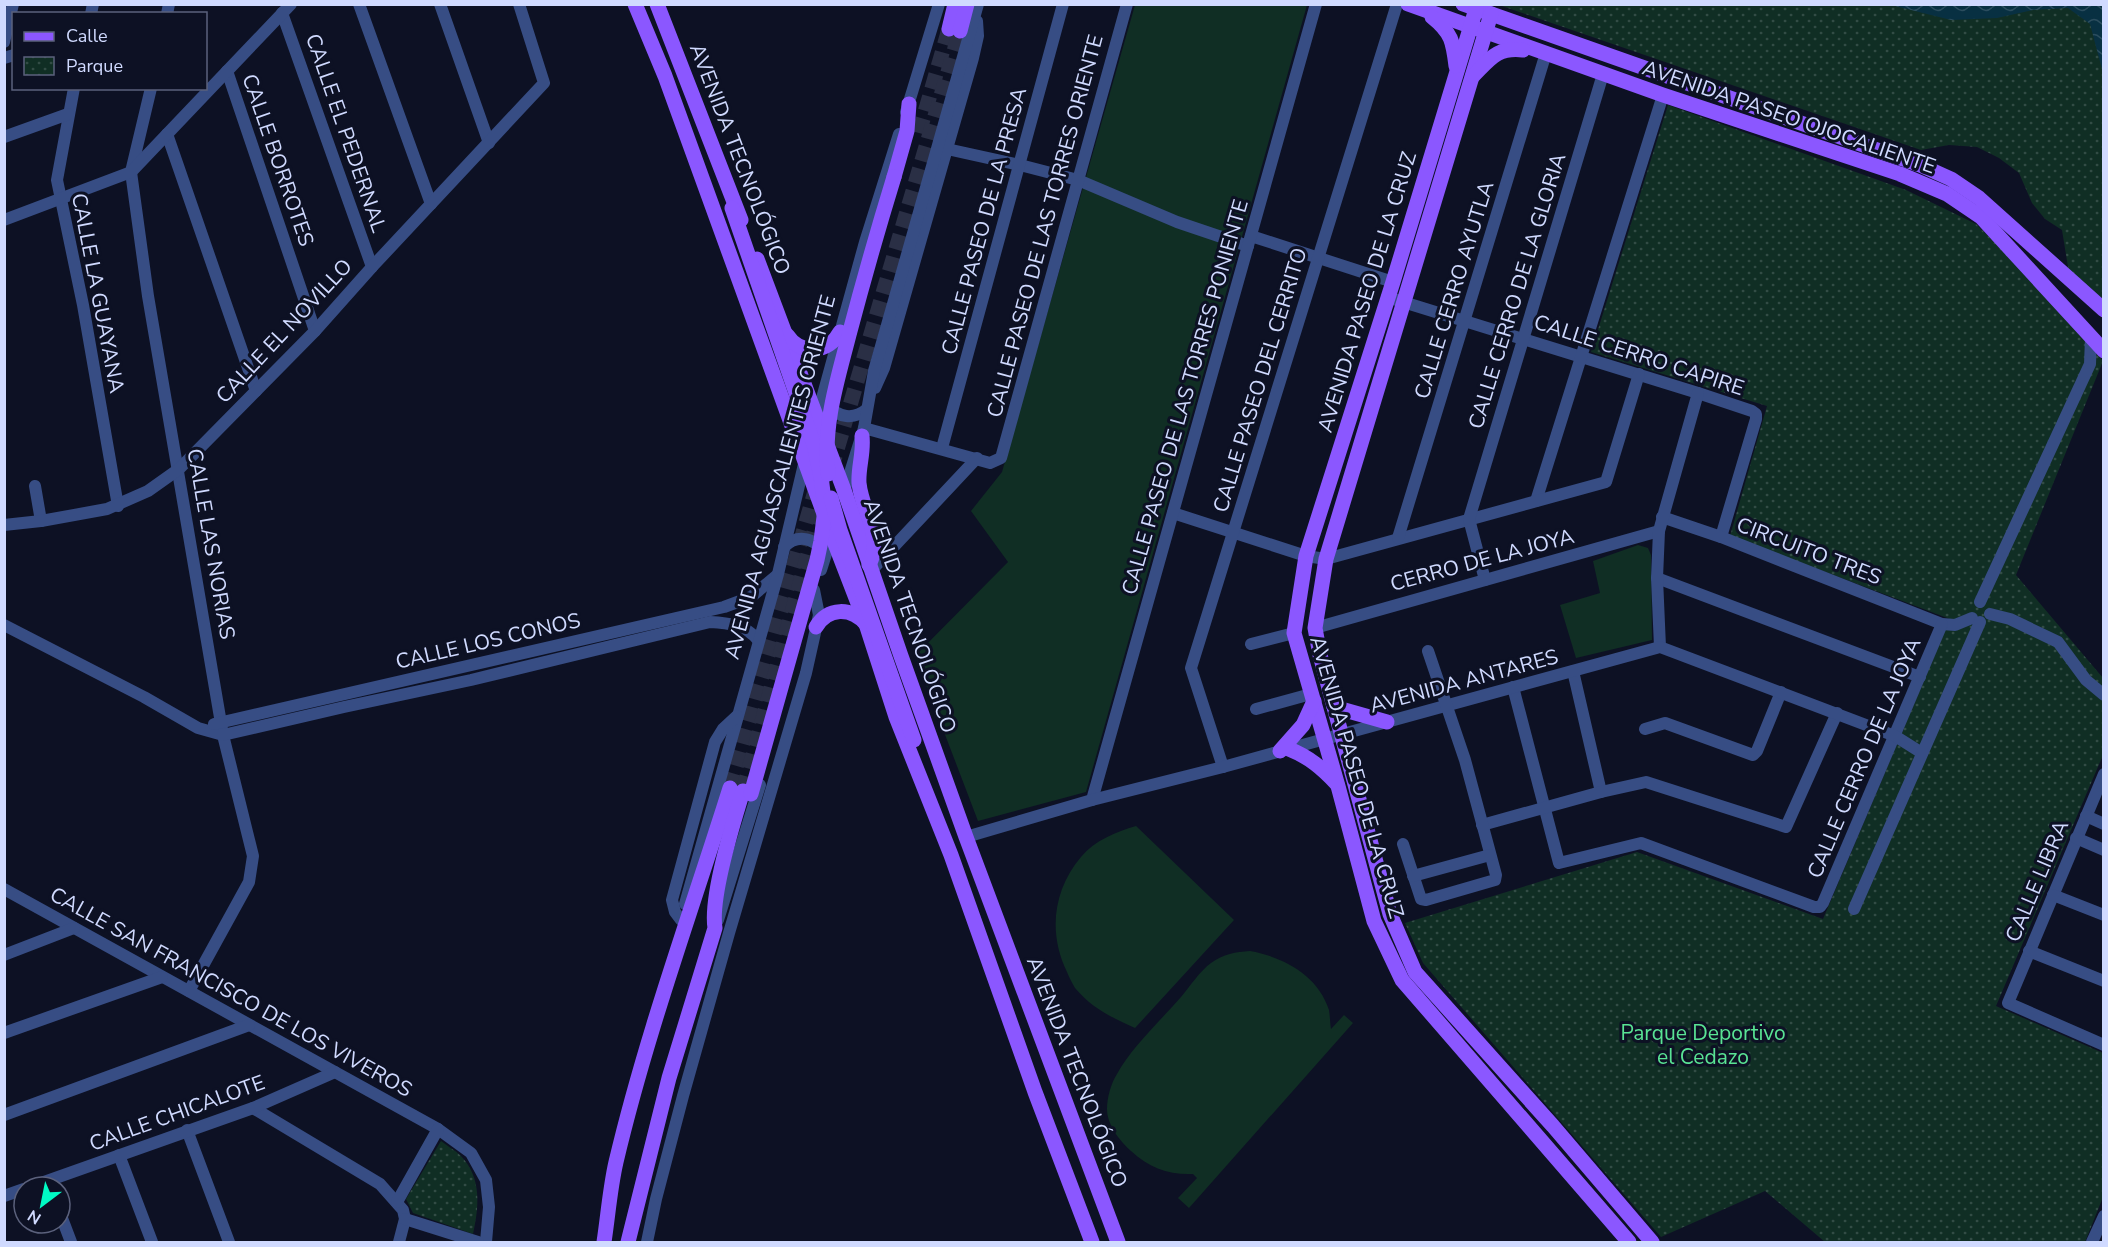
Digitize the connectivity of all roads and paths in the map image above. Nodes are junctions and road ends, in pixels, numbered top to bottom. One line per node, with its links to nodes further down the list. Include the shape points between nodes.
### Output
1 (13, 4): 20 (street)
2 (359, 4): 39 (street)
3 (440, 4): 32 (street)
4 (519, 4): 32 (street, CALLE EL NOVILLO, via 544,83)
5 (635, 4): 67 (main road, AVENIDA TECNOLÓGICO)
6 (657, 4): 34 (main road, AVENIDA TECNOLÓGICO)
7 (939, 4): 28 (street, AVENIDA AGUASCALIENTES ORIENTE)
8 (955, 4): 13 (main road, via 954,30)
9 (1063, 4): 35 (street, CALLE PASEO DE LA PRESA)
10 (1127, 4): 37 (street, CALLE PASEO DE LAS TORRES ORIENTE)
11 (1316, 4): 41 (street, CALLE PASEO DE LAS TORRES PONIENTE)
12 (1397, 4): 42 (street, CALLE PASEO DEL CERRITO)
13 (974, 7): 33 (street, via 976,47); 62 (street, via 874,370)
14 (1416, 7): 18 (main road, AVENIDA PASEO OJOCALIENTE); 24 (main road, via 1446,29)
15 (1469, 7): 17 (main road, AVENIDA PASEO OJOCALIENTE); 18 (main road, AVENIDA PASEO DE LA CRUZ)
16 (287, 9): 22 (street); 43 (street, CALLE EL PEDERNAL)
17 (1491, 14): 19 (main road, AVENIDA PASEO DE LA CRUZ); 47 (main road, AVENIDA PASEO OJOCALIENTE, via 1951,179 1979,198)
18 (1470, 27): 19 (main road, AVENIDA PASEO OJOCALIENTE); 24 (main road, AVENIDA PASEO DE LA CRUZ)
19 (1485, 32): 21 (main road, AVENIDA PASEO OJOCALIENTE); 24 (main road, AVENIDA PASEO DE LA CRUZ)
20 (5, 39)
21 (1543, 52): 23 (main road, AVENIDA PASEO OJOCALIENTE); 24 (main road, via 1503,51); 48 (street, CALLE CERRO AYUTLA)
22 (227, 71): 30 (street); 49 (street, CALLE BORROTES)
23 (1603, 74): 27 (main road, AVENIDA PASEO OJOCALIENTE); 53 (street, CALLE CERRO DE LA GLORIA)
24 (1464, 75): 44 (main road, AVENIDA PASEO DE LA CRUZ); 46 (main road, AVENIDA PASEO DE LA CRUZ)
25 (74, 90): 29 (street, CALLE LA GUAYANA)
26 (151, 90): 36 (street, CALLE LAS NORIAS)
27 (1663, 95): 52 (main road, AVENIDA PASEO OJOCALIENTE, via 1900,174 1947,194 1981,217); 55 (street)
28 (909, 104): 50 (street, AVENIDA AGUASCALIENTES ORIENTE); 132 (main road, bridge, via 907,131 830,410 827,464 836,517 939,807)
29 (68, 114): 31 (street); 38 (street, CALLE LA GUAYANA, via 57,180)
30 (167, 134): 36 (street); 59 (street)
31 (4, 137)
32 (489, 142): 39 (street, CALLE EL NOVILLO)
33 (947, 149): 35 (street); 62 (street, via 884,368)
34 (719, 164): 51 (main road, AVENIDA TECNOLÓGICO); 127 (main road, bridge, via 808,422 825,509 817,560)
35 (1020, 165): 37 (street); 65 (street, CALLE PASEO DE LA PRESA)
36 (131, 172): 38 (street); 68 (street, CALLE LAS NORIAS)
37 (1078, 180): 41 (street, via 1177,222); 66 (street, CALLE PASEO DE LAS TORRES ORIENTE, via 1001,458 990,463)
38 (62, 199): 40 (street); 72 (street, CALLE LA GUAYANA)
39 (431, 204): 43 (street, CALLE EL NOVILLO)
40 (4, 220)
41 (1249, 241): 42 (street); 73 (street, CALLE PASEO DE LAS TORRES PONIENTE)
42 (1319, 257): 44 (street); 79 (street, CALLE PASEO DEL CERRITO)
43 (372, 267): 49 (street, CALLE EL NOVILLO)
44 (1393, 282): 45 (main road, AVENIDA PASEO DE LA CRUZ)
45 (1388, 297): 46 (street, CALLE CERRO CAPIRE); 84 (main road, AVENIDA PASEO DE LA CRUZ)
46 (1404, 302): 48 (street, CALLE CERRO CAPIRE); 85 (main road, AVENIDA PASEO DE LA CRUZ)
47 (2103, 310)
48 (1465, 321): 53 (street, CALLE CERRO CAPIRE); 82 (street, CALLE CERRO AYUTLA)
49 (315, 331): 59 (street, CALLE EL NOVILLO)
50 (840, 332): 51 (main road, via 828,345 811,350 794,343); 60 (street, AVENIDA AGUASCALIENTES ORIENTE)
51 (786, 334): 63 (main road, AVENIDA TECNOLÓGICO)
52 (2091, 338): 54 (main road, AVENIDA PASEO OJOCALIENTE); 57 (street)
53 (1523, 339): 55 (street, CALLE CERRO CAPIRE); 75 (street, CALLE CERRO DE LA GLORIA)
54 (2103, 351)
55 (1580, 357): 58 (street, CALLE CERRO CAPIRE); 71 (street)
56 (2103, 359): 57 (street)
57 (2090, 364): 92 (street)
58 (1639, 374): 61 (street, CALLE CERRO CAPIRE); 71 (street, via 1606,482)
59 (256, 391): 68 (street, CALLE EL NOVILLO)
60 (824, 392): 62 (street, via 829,407 841,415 858,415); 63 (street, AVENIDA AGUASCALIENTES ORIENTE)
61 (1698, 393): 74 (street); 81 (street, CALLE CERRO CAPIRE, via 1756,414)
62 (868, 406): 64 (street)
63 (816, 419): 67 (street, AVENIDA AGUASCALIENTES ORIENTE); 70 (main road, AVENIDA TECNOLÓGICO)
64 (863, 432): 65 (street); 70 (street); 87 (main road, via 859,473 874,536 875,554)
65 (942, 448): 66 (street)
66 (977, 458): 87 (street)
67 (805, 460): 80 (main road, AVENIDA TECNOLÓGICO); 83 (street, AVENIDA AGUASCALIENTES ORIENTE)
68 (178, 469): 72 (street, CALLE EL NOVILLO); 117 (street, CALLE LAS NORIAS)
69 (35, 486): 76 (street)
70 (844, 490): 80 (street); 87 (main road, AVENIDA TECNOLÓGICO)
71 (1536, 501): 75 (street)
72 (118, 506): 76 (street, CALLE EL NOVILLO)
73 (1173, 513): 79 (street); 129 (street, CALLE PASEO DE LAS TORRES PONIENTE)
74 (1662, 517): 78 (street); 81 (street, CIRCUITO TRES)
75 (1469, 519): 82 (street); 90 (street)
76 (41, 521): 77 (street, CALLE EL NOVILLO)
77 (4, 525)
78 (1659, 531): 89 (street); 90 (street, CERRO DE LA JOYA)
79 (1234, 533): 84 (street); 124 (street, CALLE PASEO DEL CERRITO, via 1191,668)
80 (832, 536): 86 (street); 94 (main road, AVENIDA TECNOLÓGICO)
81 (1720, 537): 95 (street, CIRCUITO TRES)
82 (1398, 538): 85 (street)
83 (784, 547): 86 (street, via 797,539 811,541 819,547); 88 (street, AVENIDA AGUASCALIENTES ORIENTE)
84 (1305, 556): 85 (street); 99 (main road, AVENIDA PASEO DE LA CRUZ)
85 (1326, 559): 98 (main road, AVENIDA PASEO DE LA CRUZ)
86 (824, 560): 91 (street)
87 (870, 568): 135 (main road, AVENIDA TECNOLÓGICO)
88 (778, 574): 100 (street, AVENIDA AGUASCALIENTES ORIENTE); 104 (street, CALLE LOS CONOS, via 751,597 724,607)
89 (1656, 578): 102 (street); 106 (street)
90 (1485, 580): 98 (street, CERRO DE LA JOYA)
91 (814, 590): 97 (street, via 819,609); 138 (street)
92 (1980, 602): 93 (street, via 1988,605); 93 (street, via 1970,610)
93 (1981, 618): 95 (street); 110 (street, via 2010,619 2058,642 2086,680); 123 (street)
94 (866, 624): 97 (main road, via 857,615 840,611 828,614); 132 (main road, AVENIDA TECNOLÓGICO, via 896,717)
95 (1942, 624): 106 (street, CALLE CERRO DE LA JOYA)
96 (4, 625): 117 (street, CALLE LOS CONOS, via 198,728)
97 (816, 627): 144 (street, via 804,682)
98 (1315, 628): 113 (main road, AVENIDA PASEO DE LA CRUZ)
99 (1294, 633): 101 (street); 111 (main road, AVENIDA PASEO DE LA CRUZ)
100 (758, 640): 107 (street, CALLE LOS CONOS, via 743,627 710,622); 151 (street, AVENIDA AGUASCALIENTES ORIENTE, via 737,717 715,742 672,900 681,920)
101 (1251, 644)
102 (1660, 647): 105 (street, AVENIDA ANTARES); 109 (street)
103 (1428, 651): 112 (street)
104 (467, 666): 107 (street); 117 (street, CALLE LOS CONOS)
105 (1573, 671): 108 (street, AVENIDA ANTARES); 128 (street)
106 (1920, 676): 120 (street, CALLE CERRO DE LA JOYA)
107 (471, 680): 117 (street, CALLE LOS CONOS)
108 (1513, 687): 112 (street, AVENIDA ANTARES); 130 (street)
109 (1781, 692): 115 (street); 118 (street, via 1753,755 1665,723)
110 (2103, 695)
111 (1312, 698): 114 (street); 121 (main road, AVENIDA PASEO DE LA CRUZ); 122 (main road, via 1303,725)
112 (1448, 705): 116 (street, AVENIDA ANTARES); 134 (street)
113 (1334, 706): 116 (main road); 119 (main road, AVENIDA PASEO DE LA CRUZ)
114 (1256, 709)
115 (1837, 713): 120 (street); 128 (street, via 1786,827 1646,782)
116 (1387, 722): 119 (street, AVENIDA ANTARES)
117 (222, 729): 154 (street, CALLE LAS NORIAS, via 253,856 249,882)
118 (1645, 729)
119 (1343, 734): 121 (street, AVENIDA ANTARES); 179 (main road, AVENIDA PASEO DE LA CRUZ, via 1390,914 1415,972)
120 (1895, 736): 123 (street); 130 (street, CALLE CERRO DE LA JOYA, via 1820,907 1641,843 1559,863)
121 (1325, 739): 122 (street, AVENIDA ANTARES); 126 (main road, AVENIDA PASEO DE LA CRUZ)
122 (1285, 750): 124 (street, AVENIDA ANTARES); 126 (main road, via 1305,756)
123 (1922, 753): 145 (street)
124 (1223, 767): 129 (street, AVENIDA ANTARES)
125 (2103, 774): 131 (street, CALLE LIBRA)
126 (1338, 786): 178 (main road, AVENIDA PASEO DE LA CRUZ, via 1374,921 1402,980)
127 (741, 791): 138 (main road); 147 (main road, via 713,917); 151 (main road)
128 (1601, 792): 130 (street)
129 (1092, 800): 135 (street, AVENIDA ANTARES)
130 (1544, 808): 134 (street)
131 (2086, 816): 133 (street); 136 (street, CALLE LIBRA)
132 (937, 821): 176 (main road, AVENIDA TECNOLÓGICO)
133 (2103, 824)
134 (1482, 825): 140 (street)
135 (966, 837): 177 (main road, AVENIDA TECNOLÓGICO)
136 (2076, 838): 139 (street); 143 (street, CALLE LIBRA)
137 (1403, 844): 141 (street)
138 (740, 845): 147 (street)
139 (2103, 850)
140 (1490, 855): 141 (street); 141 (street, via 1495,880 1426,900 1419,896)
141 (1413, 876)
142 (4, 890): 148 (street, CALLE SAN FRANCISCO DE LOS VIVEROS)
143 (2052, 895): 146 (street); 149 (street, CALLE LIBRA)
144 (739, 899): 147 (street); 175 (street, via 665,1163)
145 (1854, 909)
146 (2103, 915)
147 (717, 922): 174 (main road, via 669,1078)
148 (74, 928): 150 (street); 152 (street, CALLE SAN FRANCISCO DE LOS VIVEROS)
149 (2029, 951): 153 (street); 157 (street, CALLE LIBRA, via 2008,1003)
150 (4, 955)
151 (672, 963): 173 (main road, via 615,1163)
152 (162, 977): 154 (street, CALLE SAN FRANCISCO DE LOS VIVEROS); 156 (street)
153 (2103, 981)
154 (189, 991): 155 (street, CALLE SAN FRANCISCO DE LOS VIVEROS)
155 (249, 1025): 158 (street, CALLE SAN FRANCISCO DE LOS VIVEROS); 160 (street)
156 (4, 1033)
157 (2103, 1045)
158 (335, 1072): 159 (street, CALLE CHICALOTE); 161 (street, CALLE SAN FRANCISCO DE LOS VIVEROS)
159 (252, 1108): 162 (street, CALLE CHICALOTE); 165 (street, via 380,1184)
160 (4, 1115)
161 (438, 1129): 165 (street); 172 (street, CALLE SAN FRANCISCO DE LOS VIVEROS, via 471,1153 486,1179)
162 (187, 1130): 163 (street, CALLE CHICALOTE); 169 (street)
163 (119, 1155): 164 (street, CALLE CHICALOTE); 168 (street)
164 (71, 1175)
165 (397, 1203): 167 (street)
166 (2103, 1216): 180 (street)
167 (405, 1219): 170 (street); 171 (street)
168 (152, 1242)
169 (229, 1242)
170 (399, 1242)
171 (478, 1242)
172 (486, 1242)
173 (604, 1242)
174 (628, 1242)
175 (647, 1242)
176 (1092, 1242)
177 (1118, 1242)
178 (1629, 1242)
179 (1652, 1242)
180 (2092, 1242)

